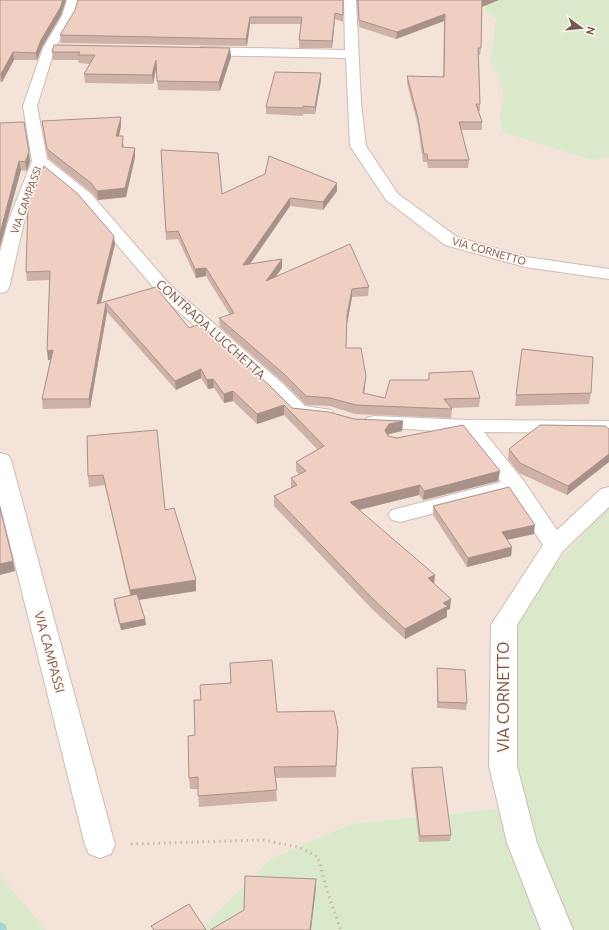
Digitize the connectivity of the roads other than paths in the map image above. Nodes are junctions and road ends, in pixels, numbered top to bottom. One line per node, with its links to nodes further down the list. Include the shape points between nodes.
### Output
1 (73, 0): 3 (street, VIA CAMPASSI, via 68,16)
2 (350, 0): 6 (street, VIA CORNETTO)
3 (49, 48): 4 (street); 7 (street, VIA CAMPASSI, via 30,106)
4 (65, 48)
5 (192, 51): 6 (street)
6 (351, 54): 8 (street, VIA CORNETTO, via 358,146 392,197 450,241 525,262)
7 (40, 161): 9 (street, VIA CAMPASSI, via 16,222); 10 (street, CONTRADA LUCCHETTA, via 85,197 165,290 276,388 299,412 330,414 348,419)
8 (609, 274)
9 (0, 288)
10 (468, 426): 11 (street); 12 (street); 14 (street)
11 (609, 427)
12 (397, 440)
13 (0, 460): 18 (street, VIA CAMPASSI)
14 (515, 485): 16 (street); 17 (street)
15 (609, 494): 17 (street, VIA CORNETTO)
16 (400, 515)
17 (555, 545): 19 (street, VIA CORNETTO, via 504,625 502,766 522,843)
18 (100, 845)
19 (557, 930)

